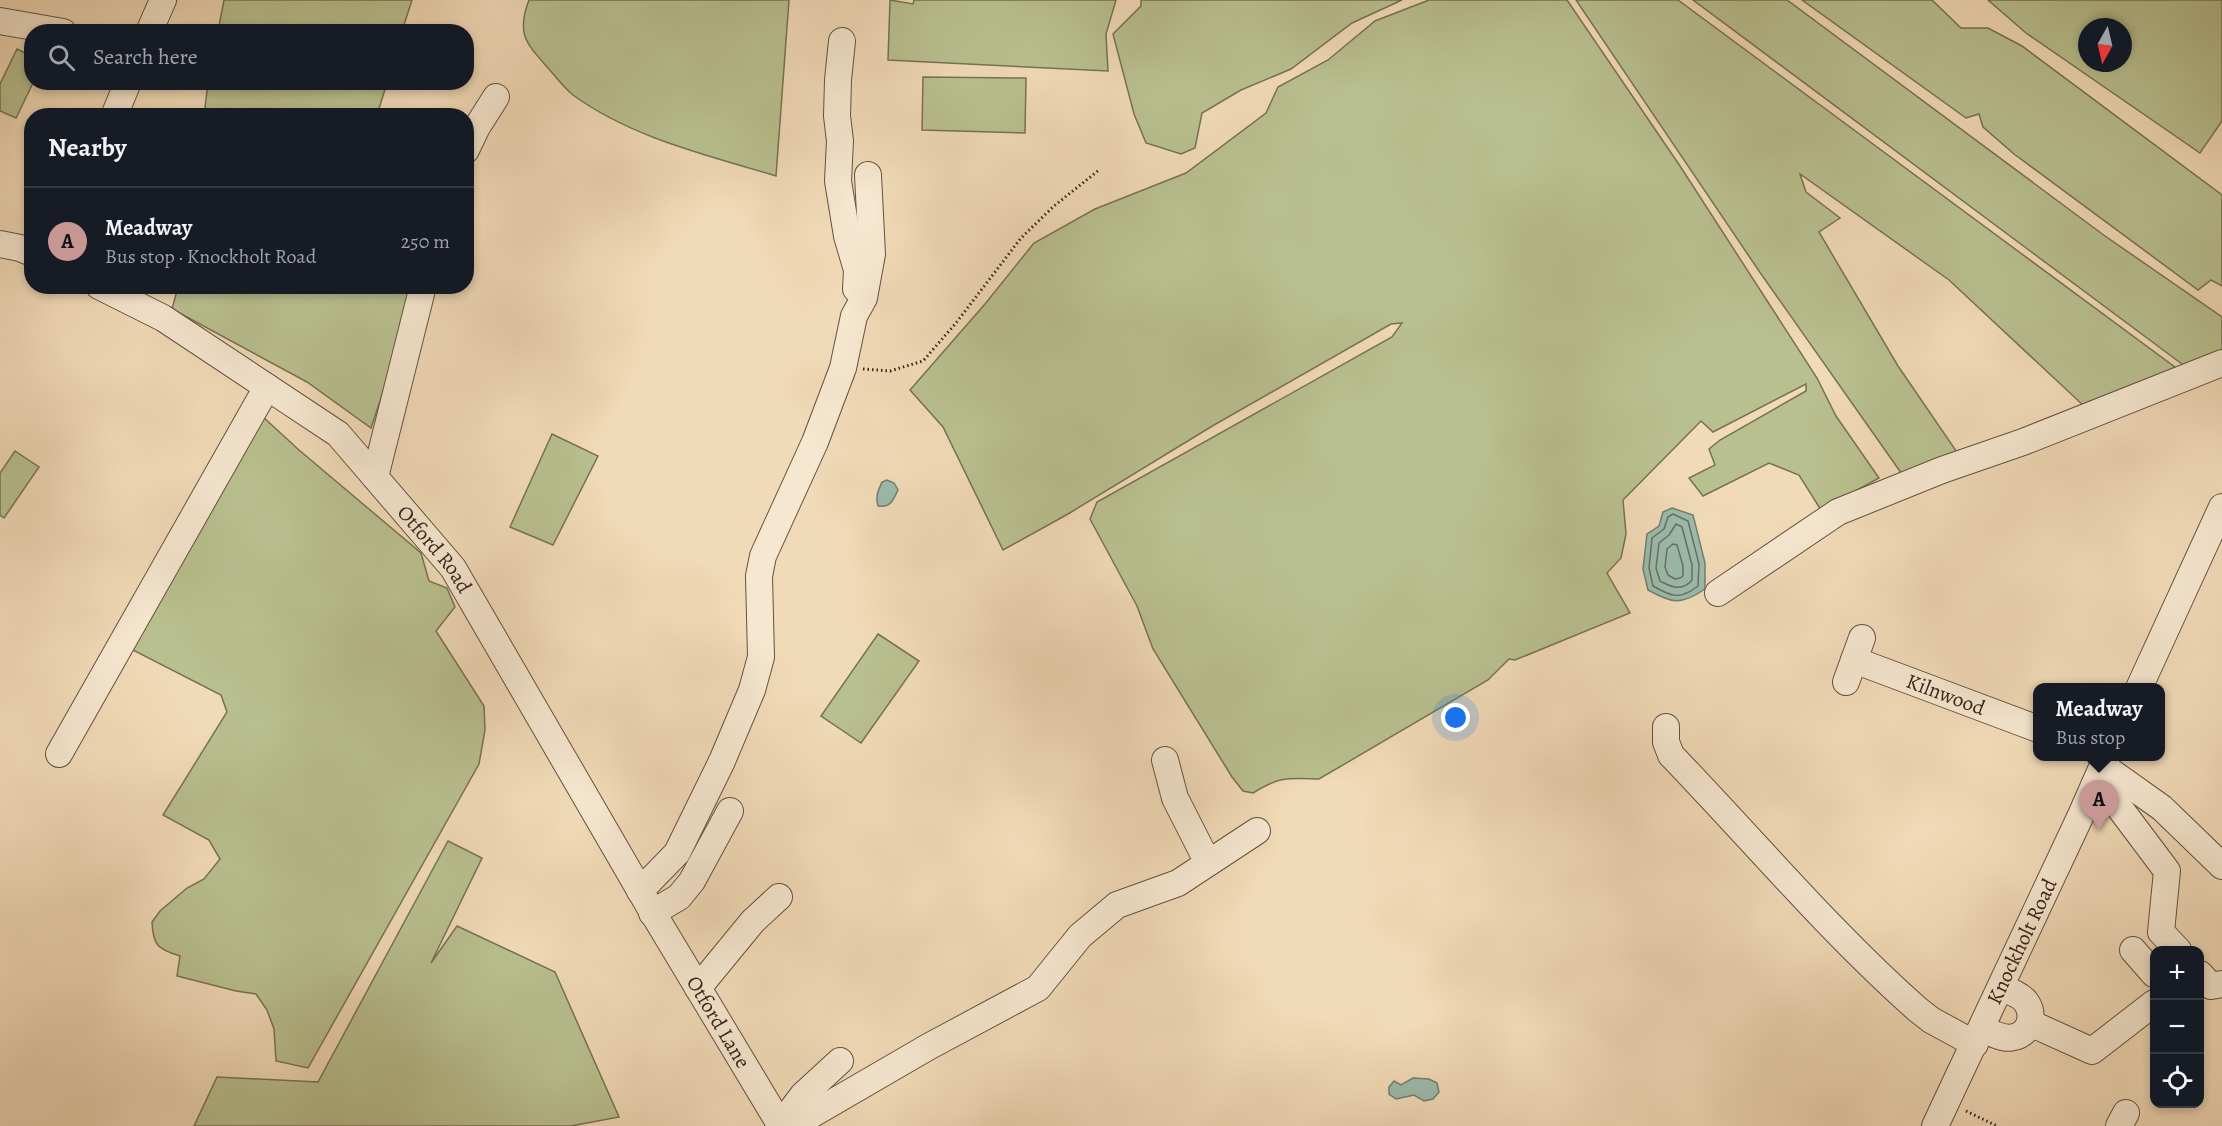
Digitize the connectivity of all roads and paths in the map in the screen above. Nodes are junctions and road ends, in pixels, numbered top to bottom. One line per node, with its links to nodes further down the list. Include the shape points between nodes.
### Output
1 (163, 0): 3 (street)
2 (0, 21): 4 (street)
3 (152, 24)
4 (24, 25)
5 (842, 41): 16 (street, via 838,181 857,270)
6 (125, 90): 8 (street)
7 (495, 97): 9 (street)
8 (117, 108)
9 (474, 134)
10 (1099, 170): 18 (path, via 1021,238 923,361 890,371)
11 (868, 175): 16 (street, via 872,254 864,298)
12 (0, 244): 13 (street)
13 (24, 250)
14 (115, 294): 19 (street, Otford Road, via 162,318)
15 (421, 294): 20 (street)
16 (854, 316): 18 (street)
17 (2222, 363): 22 (street, via 1838,512)
18 (843, 368): 34 (street, via 764,556 759,576 761,657 752,690 678,854)
19 (267, 387): 20 (street, Otford Road, via 338,434); 27 (street)
20 (375, 477): 34 (street, Otford Road, via 453,568)
21 (2222, 507): 24 (street)
22 (1718, 593)
23 (1854, 660): 26 (street, Kilnwood)
24 (2141, 683)
25 (1666, 727): 46 (street, via 1671,755 1831,926 1917,1010 1939,1025)
26 (2033, 727)
27 (59, 754)
28 (1166, 760): 32 (street, via 1176,798)
29 (2101, 769): 33 (street, via 2162,808); 37 (street, via 2116,803 2167,870 2161,932); 43 (street, Knockholt Road)
30 (730, 811): 36 (street, via 692,881)
31 (1257, 831): 32 (street)
32 (1208, 863): 49 (street, via 1178,883 1116,906 1080,936 1038,988)
33 (2222, 866)
34 (640, 891): 36 (street, Otford Road)
35 (779, 897): 42 (street, via 753,921)
36 (654, 916): 42 (street, Otford Lane)
37 (2174, 946)
38 (2133, 950): 39 (street)
39 (2150, 969)
40 (2204, 979): 41 (street, via 2211,986)
41 (2222, 984)
42 (698, 988): 49 (street, Otford Lane)
43 (2001, 988): 45 (street, via 2026,1001); 46 (street, Knockholt Road)
44 (2150, 1006): 45 (street, via 2092,1051)
45 (2030, 1023): 46 (street, via 2023,1034 2013,1038)
46 (1978, 1037): 48 (street, Knockholt Road)
47 (840, 1061): 49 (street, via 803,1095)
48 (1947, 1102): 50 (street, Knockholt Road); 51 (path)
49 (784, 1124)
50 (1935, 1126)
51 (1997, 1126)

